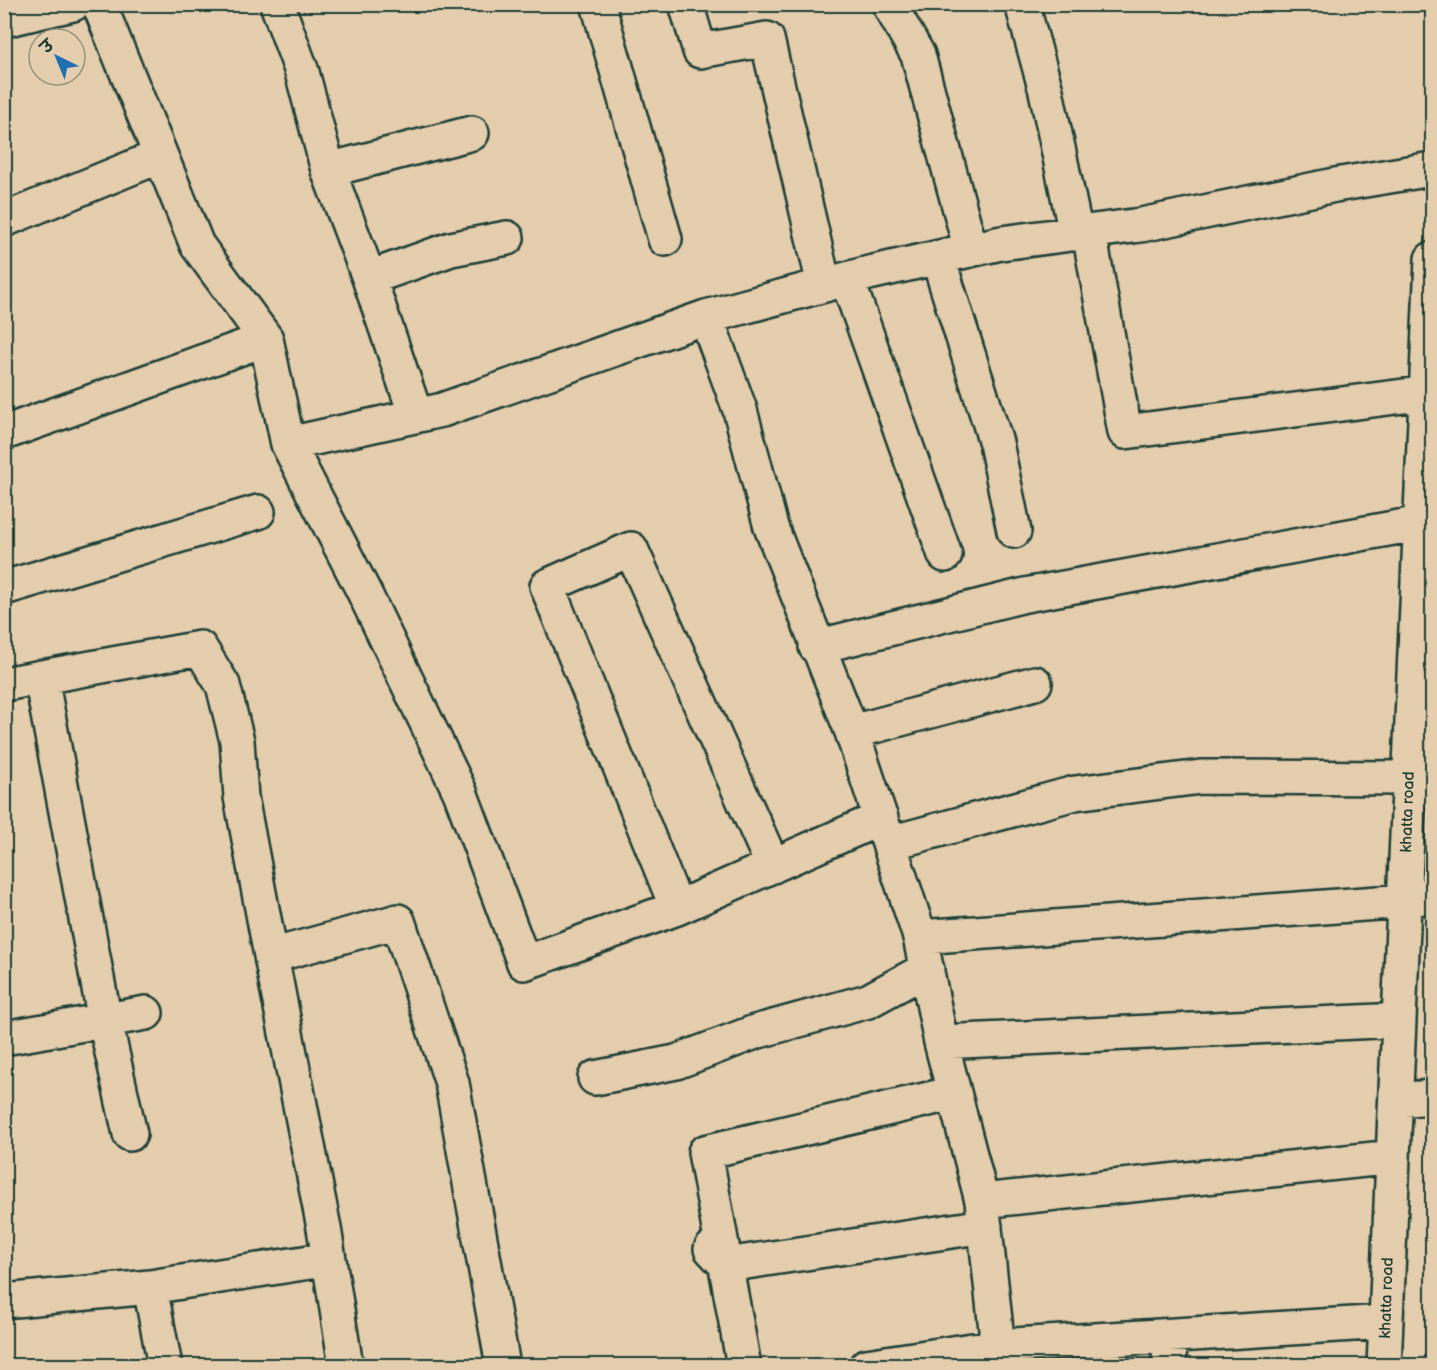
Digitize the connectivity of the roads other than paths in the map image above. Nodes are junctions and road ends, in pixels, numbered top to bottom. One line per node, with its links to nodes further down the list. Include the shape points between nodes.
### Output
1 (73, 4): 8 (street)
2 (99, 4): 24 (street, via 197,245)
3 (277, 4): 12 (street, via 302,72)
4 (598, 4): 16 (street)
5 (686, 4): 21 (street, via 700,51 767,39)
6 (889, 4): 17 (street, via 918,55)
7 (1022, 4): 14 (street)
8 (4, 20)
9 (472, 133): 12 (street)
10 (142, 163): 13 (street)
11 (1432, 169): 14 (street)
12 (328, 170): 20 (street)
13 (4, 220)
14 (1083, 233): 17 (street); 25 (street, via 1125,432)
15 (507, 238): 20 (street, via 451,249)
16 (665, 239)
17 (970, 250): 18 (street)
18 (938, 258): 21 (street); 31 (street, via 996,443)
19 (1432, 259): 22 (street, khatta road)
20 (369, 278): 26 (street)
21 (835, 282): 23 (street); 32 (street)
22 (1432, 294): 25 (street, khatta road)
23 (706, 317): 26 (street); 34 (street, via 740,410 771,527)
24 (266, 339): 27 (street); 28 (street)
25 (1427, 393): 30 (street, khatta road)
26 (416, 416): 28 (street)
27 (4, 433)
28 (288, 444): 43 (street, via 460,792 525,963)
29 (258, 513): 33 (street)
30 (1427, 522): 34 (street, via 1025,595); 39 (street, khatta road)
31 (1014, 531)
32 (945, 555)
33 (4, 588)
34 (816, 647): 38 (street)
35 (41, 677): 37 (street); 45 (street, via 200,648 223,685 237,741 241,796); 49 (street)
36 (1035, 683): 38 (street)
37 (4, 684)
38 (852, 732): 40 (street)
39 (1421, 770): 40 (street, via 1201,777 1086,791); 42 (street, khatta road)
40 (886, 831): 41 (street); 44 (street)
41 (773, 866): 43 (street); 43 (street, via 631,549 547,586)
42 (1419, 898): 44 (street); 48 (street, khatta road)
43 (677, 908)
44 (920, 936): 46 (street)
45 (271, 956): 60 (street); 69 (street, via 398,921 452,1083)
46 (927, 969): 51 (street); 52 (street, via 868,1001 755,1032 676,1062)
47 (146, 1013): 49 (street)
48 (1399, 1020): 51 (street); 55 (street, khatta road)
49 (105, 1021): 50 (street); 56 (street)
50 (4, 1038)
51 (941, 1042): 53 (street)
52 (595, 1078)
53 (954, 1093): 58 (street); 59 (street, via 705,1152)
54 (1432, 1097): 55 (street)
55 (1396, 1100): 57 (street, khatta road)
56 (130, 1134)
57 (1393, 1157): 58 (street); 63 (street, khatta road)
58 (983, 1213): 59 (street); 65 (street)
59 (715, 1253): 70 (street)
60 (329, 1259): 61 (street); 68 (street)
61 (150, 1287): 62 (street); 67 (street)
62 (4, 1301)
63 (1386, 1322): 64 (street); 72 (street, khatta road)
64 (1170, 1351): 65 (street)
65 (999, 1356): 66 (street)
66 (906, 1363): 71 (street)
67 (165, 1365)
68 (346, 1365)
69 (503, 1365)
70 (744, 1365)
71 (866, 1365)
72 (1384, 1365)

